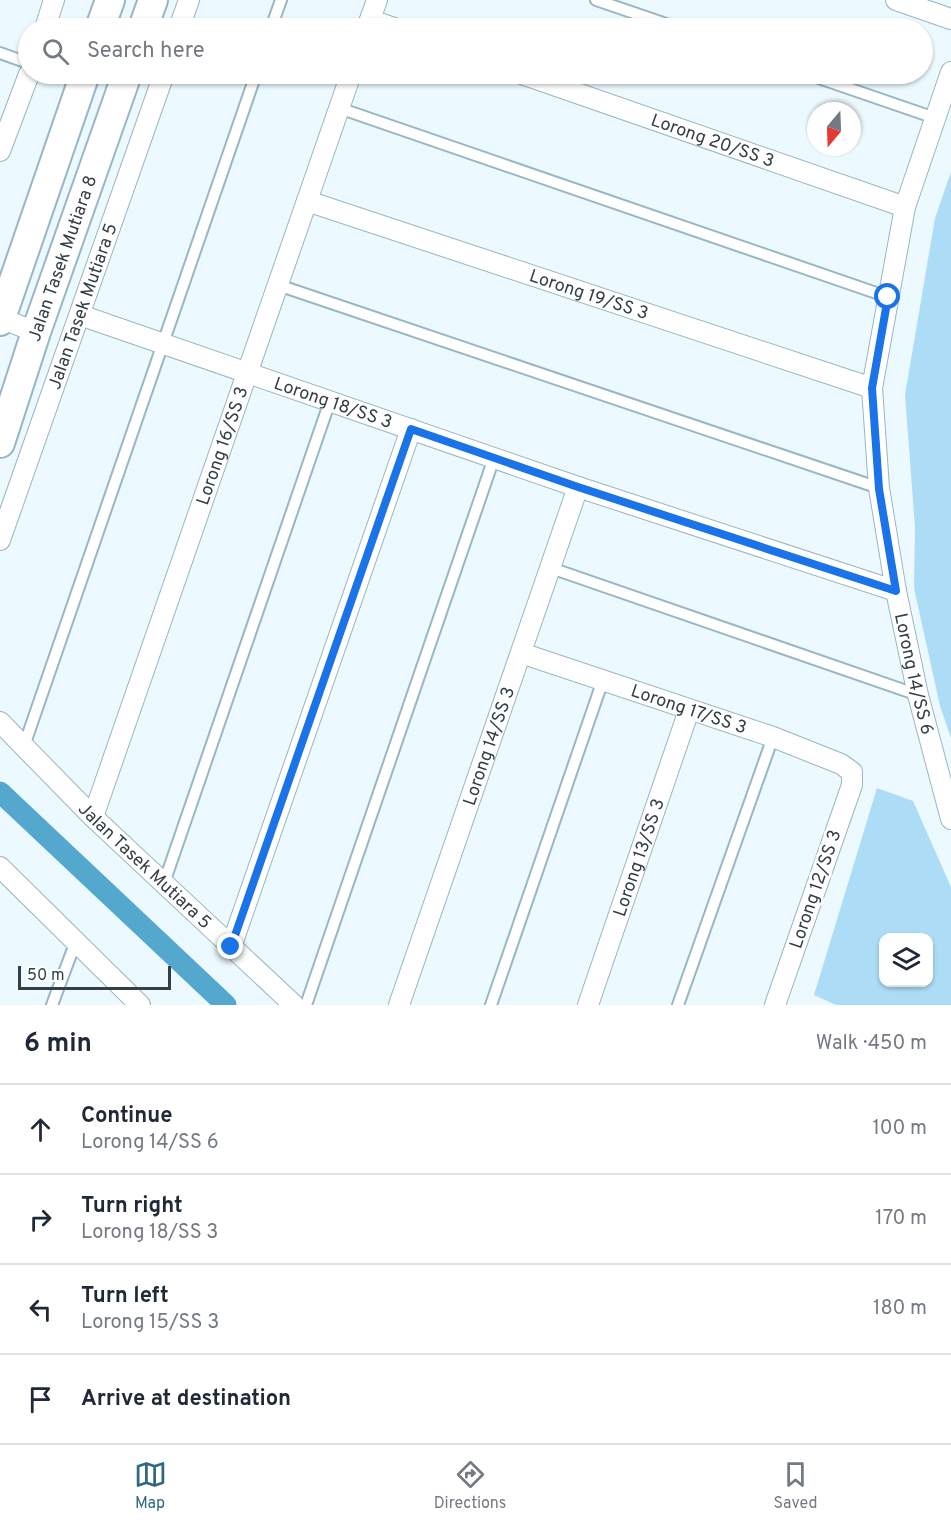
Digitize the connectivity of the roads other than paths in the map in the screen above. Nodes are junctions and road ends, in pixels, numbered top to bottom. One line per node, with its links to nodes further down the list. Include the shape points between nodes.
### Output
1 (54, 0): 9 (street)
2 (110, 0): 10 (street)
3 (153, 0): 11 (street)
4 (189, 0): 12 (street)
5 (281, 0): 13 (lane)
6 (377, 0): 14 (street)
7 (596, 0): 15 (lane)
8 (896, 0): 16 (street)
9 (48, 18)
10 (104, 18)
11 (147, 18)
12 (183, 18)
13 (275, 18)
14 (370, 18)
15 (649, 18)
16 (951, 19)
17 (0, 53): 18 (lane)
18 (18, 59)
19 (951, 72): 29 (street, Lorong 14/SS 6)
20 (25, 84): 30 (street)
21 (82, 84): 36 (street)
22 (123, 84): 37 (street, Jalan Tasek Mutiara 8)
23 (161, 84): 35 (street, Jalan Tasek Mutiara 5)
24 (253, 84): 38 (lane)
25 (347, 84): 28 (street, Lorong 16/SS 3)
26 (551, 84): 32 (street, Lorong 20/SS 3)
27 (836, 84): 29 (lane)
28 (339, 108): 31 (street, Lorong 16/SS 3); 34 (lane)
29 (935, 118): 32 (street, Lorong 14/SS 6)
30 (2, 142)
31 (307, 201): 33 (street, Lorong 16/SS 3); 40 (street, Lorong 19/SS 3)
32 (905, 207): 34 (street, Lorong 14/SS 6)
33 (278, 285): 39 (street, Lorong 16/SS 3); 46 (lane)
34 (888, 297): 40 (street, Lorong 14/SS 6)
35 (80, 315): 38 (street, Lorong 18/SS 3); 47 (street, Jalan Tasek Mutiara 5)
36 (0, 319): 37 (street)
37 (36, 332): 43 (street, Jalan Tasek Mutiara 8)
38 (163, 343): 39 (street, Lorong 18/SS 3); 56 (lane)
39 (247, 372): 41 (street, Lorong 18/SS 3); 58 (street, Lorong 16/SS 3)
40 (872, 388): 46 (street, Lorong 14/SS 6)
41 (330, 401): 42 (street, Lorong 18/SS 3); 61 (lane)
42 (411, 429): 44 (street, Lorong 18/SS 3); 63 (street)
43 (0, 443)
44 (494, 458): 45 (street, Lorong 18/SS 3); 67 (lane)
45 (578, 487): 48 (street, Lorong 14/SS 3); 49 (street, Lorong 18/SS 3)
46 (879, 489): 49 (street, Lorong 14/SS 6)
47 (0, 540)
48 (551, 568): 50 (street, Lorong 14/SS 3); 52 (lane)
49 (896, 591): 52 (street, Lorong 14/SS 6)
50 (521, 653): 51 (street, Lorong 17/SS 3); 68 (street, Lorong 14/SS 3)
51 (603, 680): 53 (street, Lorong 17/SS 3); 69 (lane)
52 (918, 695): 59 (street, Lorong 14/SS 6)
53 (689, 710): 55 (street, Lorong 17/SS 3); 70 (street, Lorong 13/SS 3)
54 (0, 722): 56 (street, Jalan Tasek Mutiara 5)
55 (773, 737): 57 (street, Lorong 17/SS 3); 71 (lane)
56 (14, 743): 58 (street, Jalan Tasek Mutiara 5)
57 (852, 772): 72 (street, Lorong 12/SS 3, via 852,785)
58 (93, 817): 61 (street, Jalan Tasek Mutiara 5)
59 (951, 819)
60 (0, 867): 62 (street)
61 (164, 883): 63 (street, Jalan Tasek Mutiara 5)
62 (75, 941): 64 (lane); 65 (street)
63 (231, 947): 66 (street, Jalan Tasek Mutiara 5)
64 (52, 1005)
65 (140, 1005)
66 (294, 1005)
67 (306, 1005)
68 (399, 1005)
69 (492, 1005)
70 (588, 1005)
71 (678, 1005)
72 (775, 1005)

